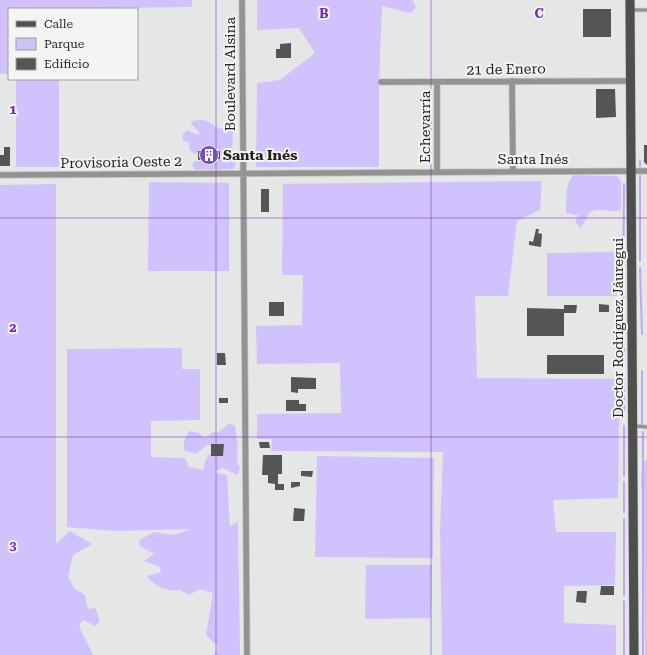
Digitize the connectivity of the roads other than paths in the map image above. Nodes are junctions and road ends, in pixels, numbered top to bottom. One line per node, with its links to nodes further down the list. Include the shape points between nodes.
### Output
1 (242, 0): 13 (street, Boulevard Alsina)
2 (630, 0): 3 (main road, Doctor Rodríguez Jáuregui)
3 (631, 10): 4 (lane); 5 (main road, Doctor Rodríguez Jáuregui)
4 (647, 10)
5 (631, 80): 6 (street, 21 de Enero); 11 (main road, Doctor Rodríguez Jáuregui)
6 (512, 81): 8 (street, 21 de Enero); 10 (street)
7 (381, 82): 8 (street, 21 de Enero)
8 (437, 82): 9 (street, Echevarría)
9 (437, 171): 10 (street, Santa Inés); 13 (street, Santa Inés)
10 (513, 171): 11 (street, Santa Inés)
11 (631, 171): 12 (street, Santa Inés); 15 (main road, Doctor Rodríguez Jáuregui)
12 (647, 171)
13 (243, 173): 14 (street, Provisoria Oeste 2); 17 (street, Boulevard Alsina)
14 (0, 175)
15 (633, 426): 16 (lane); 18 (main road, Doctor Rodríguez Jáuregui)
16 (647, 427)
17 (247, 655)
18 (634, 655)

